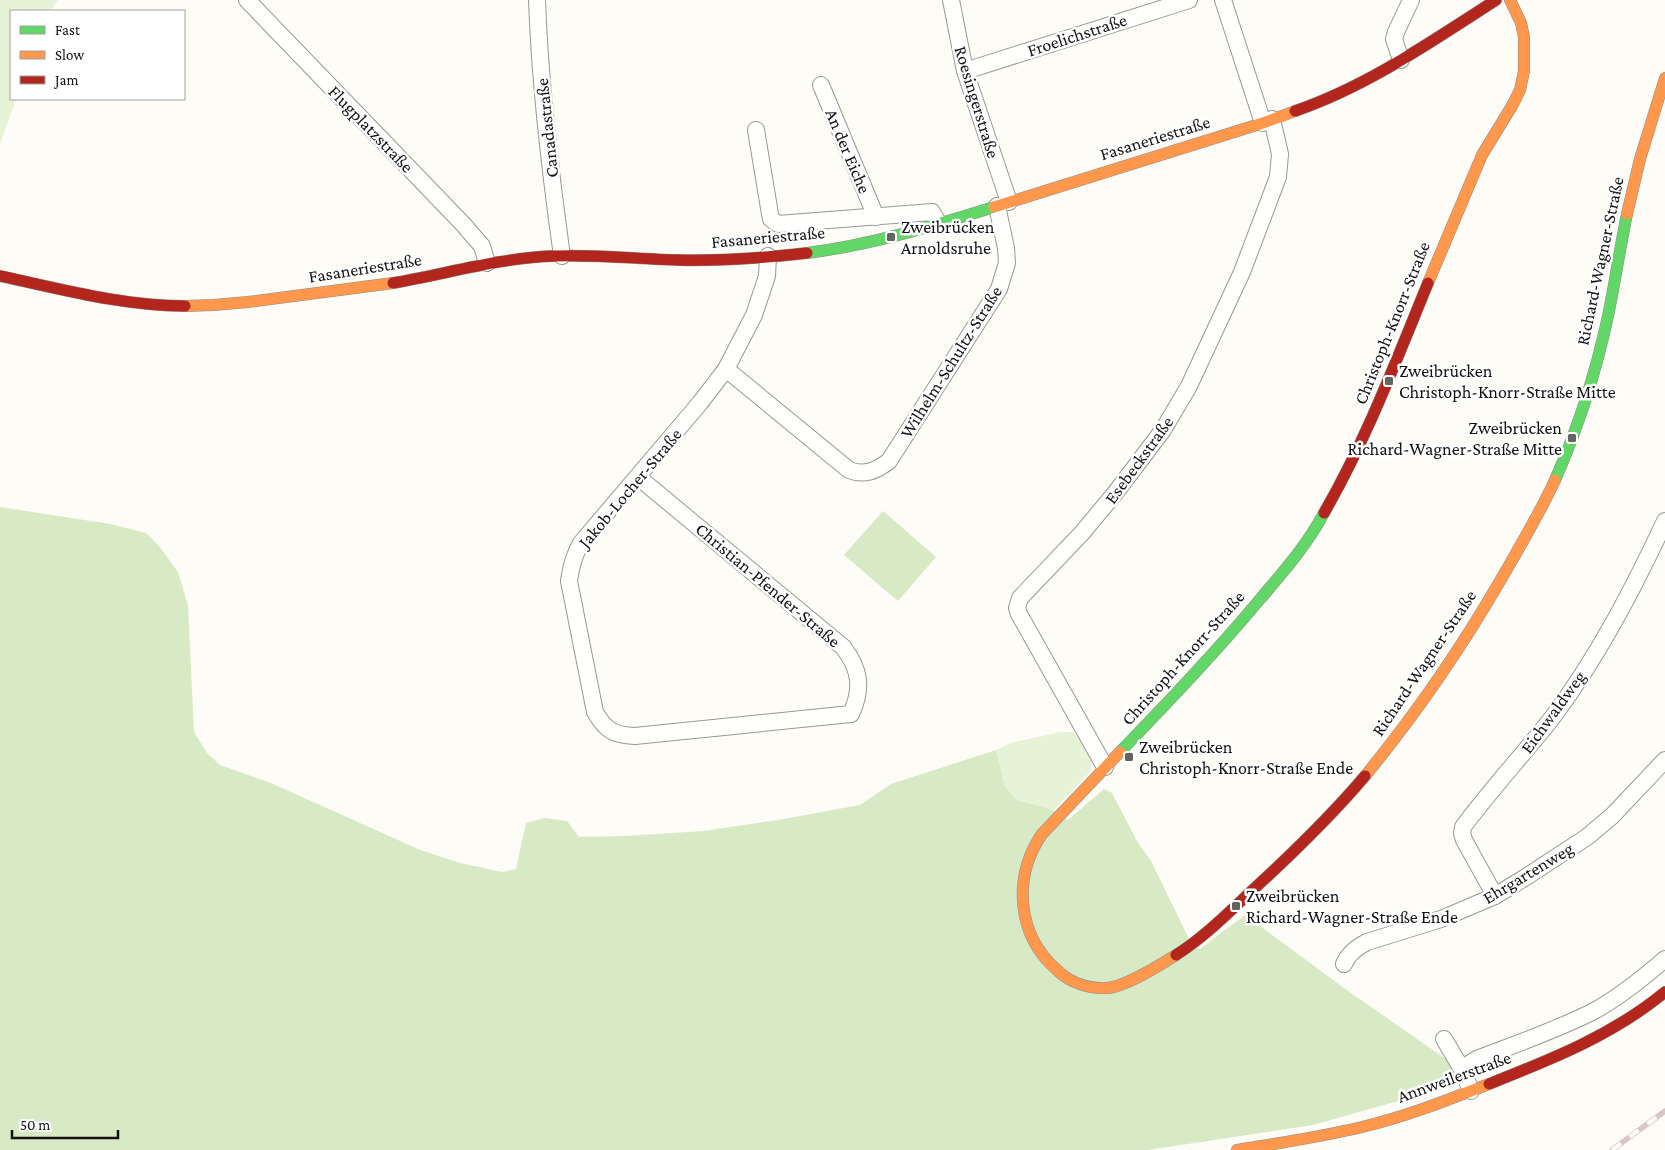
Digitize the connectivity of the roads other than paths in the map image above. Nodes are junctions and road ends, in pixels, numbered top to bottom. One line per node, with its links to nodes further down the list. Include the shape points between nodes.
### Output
1 (247, 0): 20 (street, Flugplatzstraße, via 462,223 482,246)
2 (537, 0): 18 (street, Canadastraße, via 543,94)
3 (951, 0): 10 (street, Roesingerstraße)
4 (1189, 0): 10 (street, Froelichstraße)
5 (1223, 0): 13 (street, Esebeckstraße)
6 (1411, 0): 9 (street, via 1394,40)
7 (1496, 0): 9 (street, Fasaneriestraße)
8 (1510, 0): 27 (street, Christoph-Knorr-Straße, via 1521,23 1526,54 1520,90 1470,181 1389,380 1347,473 1302,548 1276,581 1193,676)
9 (1401, 60): 13 (street, Fasaneriestraße, via 1316,104)
10 (965, 71): 15 (street, Roesingerstraße)
11 (1665, 78): 27 (street, Richard-Wagner-Straße, via 1640,158 1608,315 1572,438 1543,504 1497,586 1409,720 1313,832 1236,906 1178,955 1128,981 1106,988 1087,986 1054,969 1030,935 1023,901 1024,874 1034,845)
12 (821, 85): 16 (street, An der Eiche)
13 (1268, 121): 15 (street, Fasaneriestraße); 27 (street, Esebeckstraße, via 1280,154 1278,177 1242,272 1188,386 1163,430 1116,492 1018,603 1018,614)
14 (756, 130): 16 (street, via 774,222)
15 (1003, 204): 17 (street, Fasaneriestraße); 22 (street, Wilhelm-Schultz-Straße, via 1007,263 999,289 889,461 880,467 866,473 849,470)
16 (876, 217): 17 (street, via 932,212)
17 (939, 224): 19 (street, Fasaneriestraße, via 846,247)
18 (562, 256): 19 (street, Fasaneriestraße, via 698,260); 20 (street, Fasaneriestraße, via 532,256)
19 (768, 256): 22 (street, Jakob-Locher-Straße, via 767,276 754,315)
20 (487, 263): 21 (street, Fasaneriestraße, via 348,290 203,306 131,302)
21 (0, 276)
22 (726, 370): 23 (street, Jakob-Locher-Straße)
23 (638, 477): 25 (street, Christian-Pfender-Straße, via 843,647 858,673 859,690); 25 (street, Jakob-Locher-Straße, via 581,543 571,565 569,580 585,667 600,721 615,733 635,736)
24 (1665, 520): 28 (street, Eichwaldweg, via 1624,605 1580,678 1463,827 1464,840)
25 (851, 714)
26 (1665, 760): 28 (street, Ehrgartenweg, via 1612,816 1587,837)
27 (1105, 767)
28 (1495, 896): 30 (street, Ehrgartenweg, via 1441,919 1367,942 1356,948)
29 (1665, 959): 33 (street, via 1618,996 1594,1010 1477,1059)
30 (1344, 964)
31 (1665, 992): 34 (street, Annweilerstraße, via 1636,1015 1583,1046)
32 (1444, 1039): 33 (street)
33 (1463, 1070): 34 (street)
34 (1471, 1091): 35 (street, Annweilerstraße, via 1364,1126)
35 (1237, 1150)

